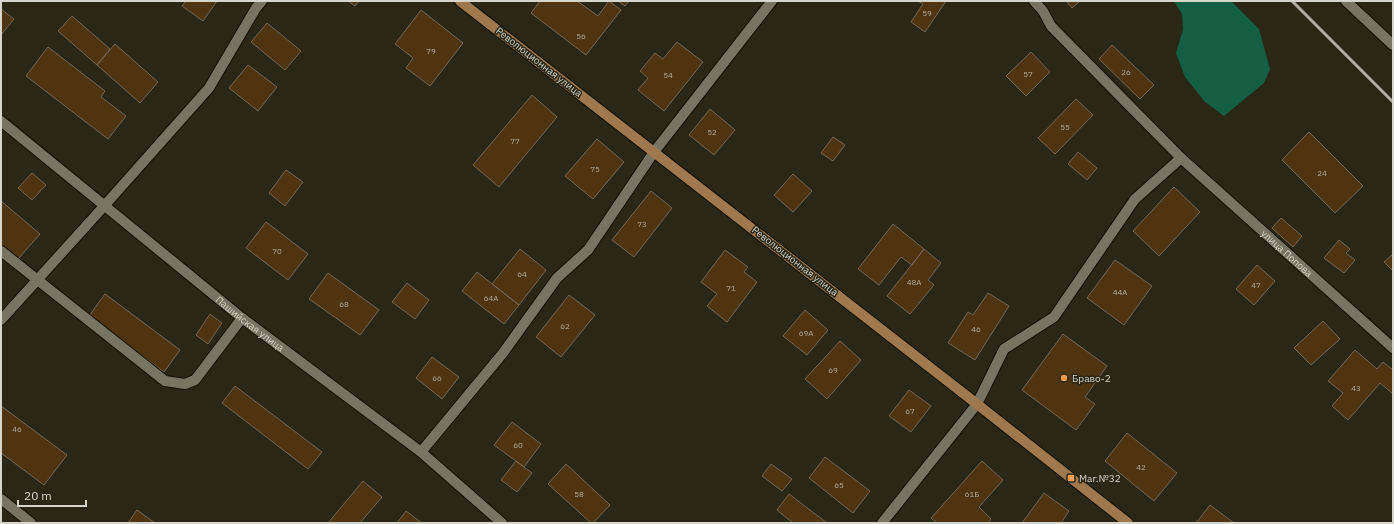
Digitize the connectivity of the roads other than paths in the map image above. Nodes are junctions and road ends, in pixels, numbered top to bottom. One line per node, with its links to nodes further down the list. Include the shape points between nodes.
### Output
1 (262, 1): 10 (street, via 209,88)
2 (460, 1): 8 (street, Революционная улица)
3 (772, 1): 8 (street)
4 (1034, 1): 9 (street, улица Попова, via 1051,26)
5 (1346, 1): 6 (street)
6 (1393, 45)
7 (1, 121): 10 (street, Пашийская улица)
8 (654, 152): 16 (street, Революционная улица); 17 (street, via 588,250 557,278 503,353)
9 (1181, 158): 15 (street, улица Попова); 16 (street, via 1135,199 1054,317 1004,349)
10 (105, 206): 12 (street); 13 (street, Пашийская улица)
11 (1, 251): 12 (street)
12 (37, 280): 13 (street, via 165,381 185,384 195,380); 14 (street)
13 (242, 318): 17 (street, Пашийская улица)
14 (1, 320)
15 (1393, 348)
16 (977, 404): 21 (street); 22 (street, Революционная улица)
17 (421, 452): 20 (street, Пашийская улица)
18 (1, 499): 19 (street)
19 (31, 523)
20 (502, 523)
21 (882, 523)
22 (1128, 523)

